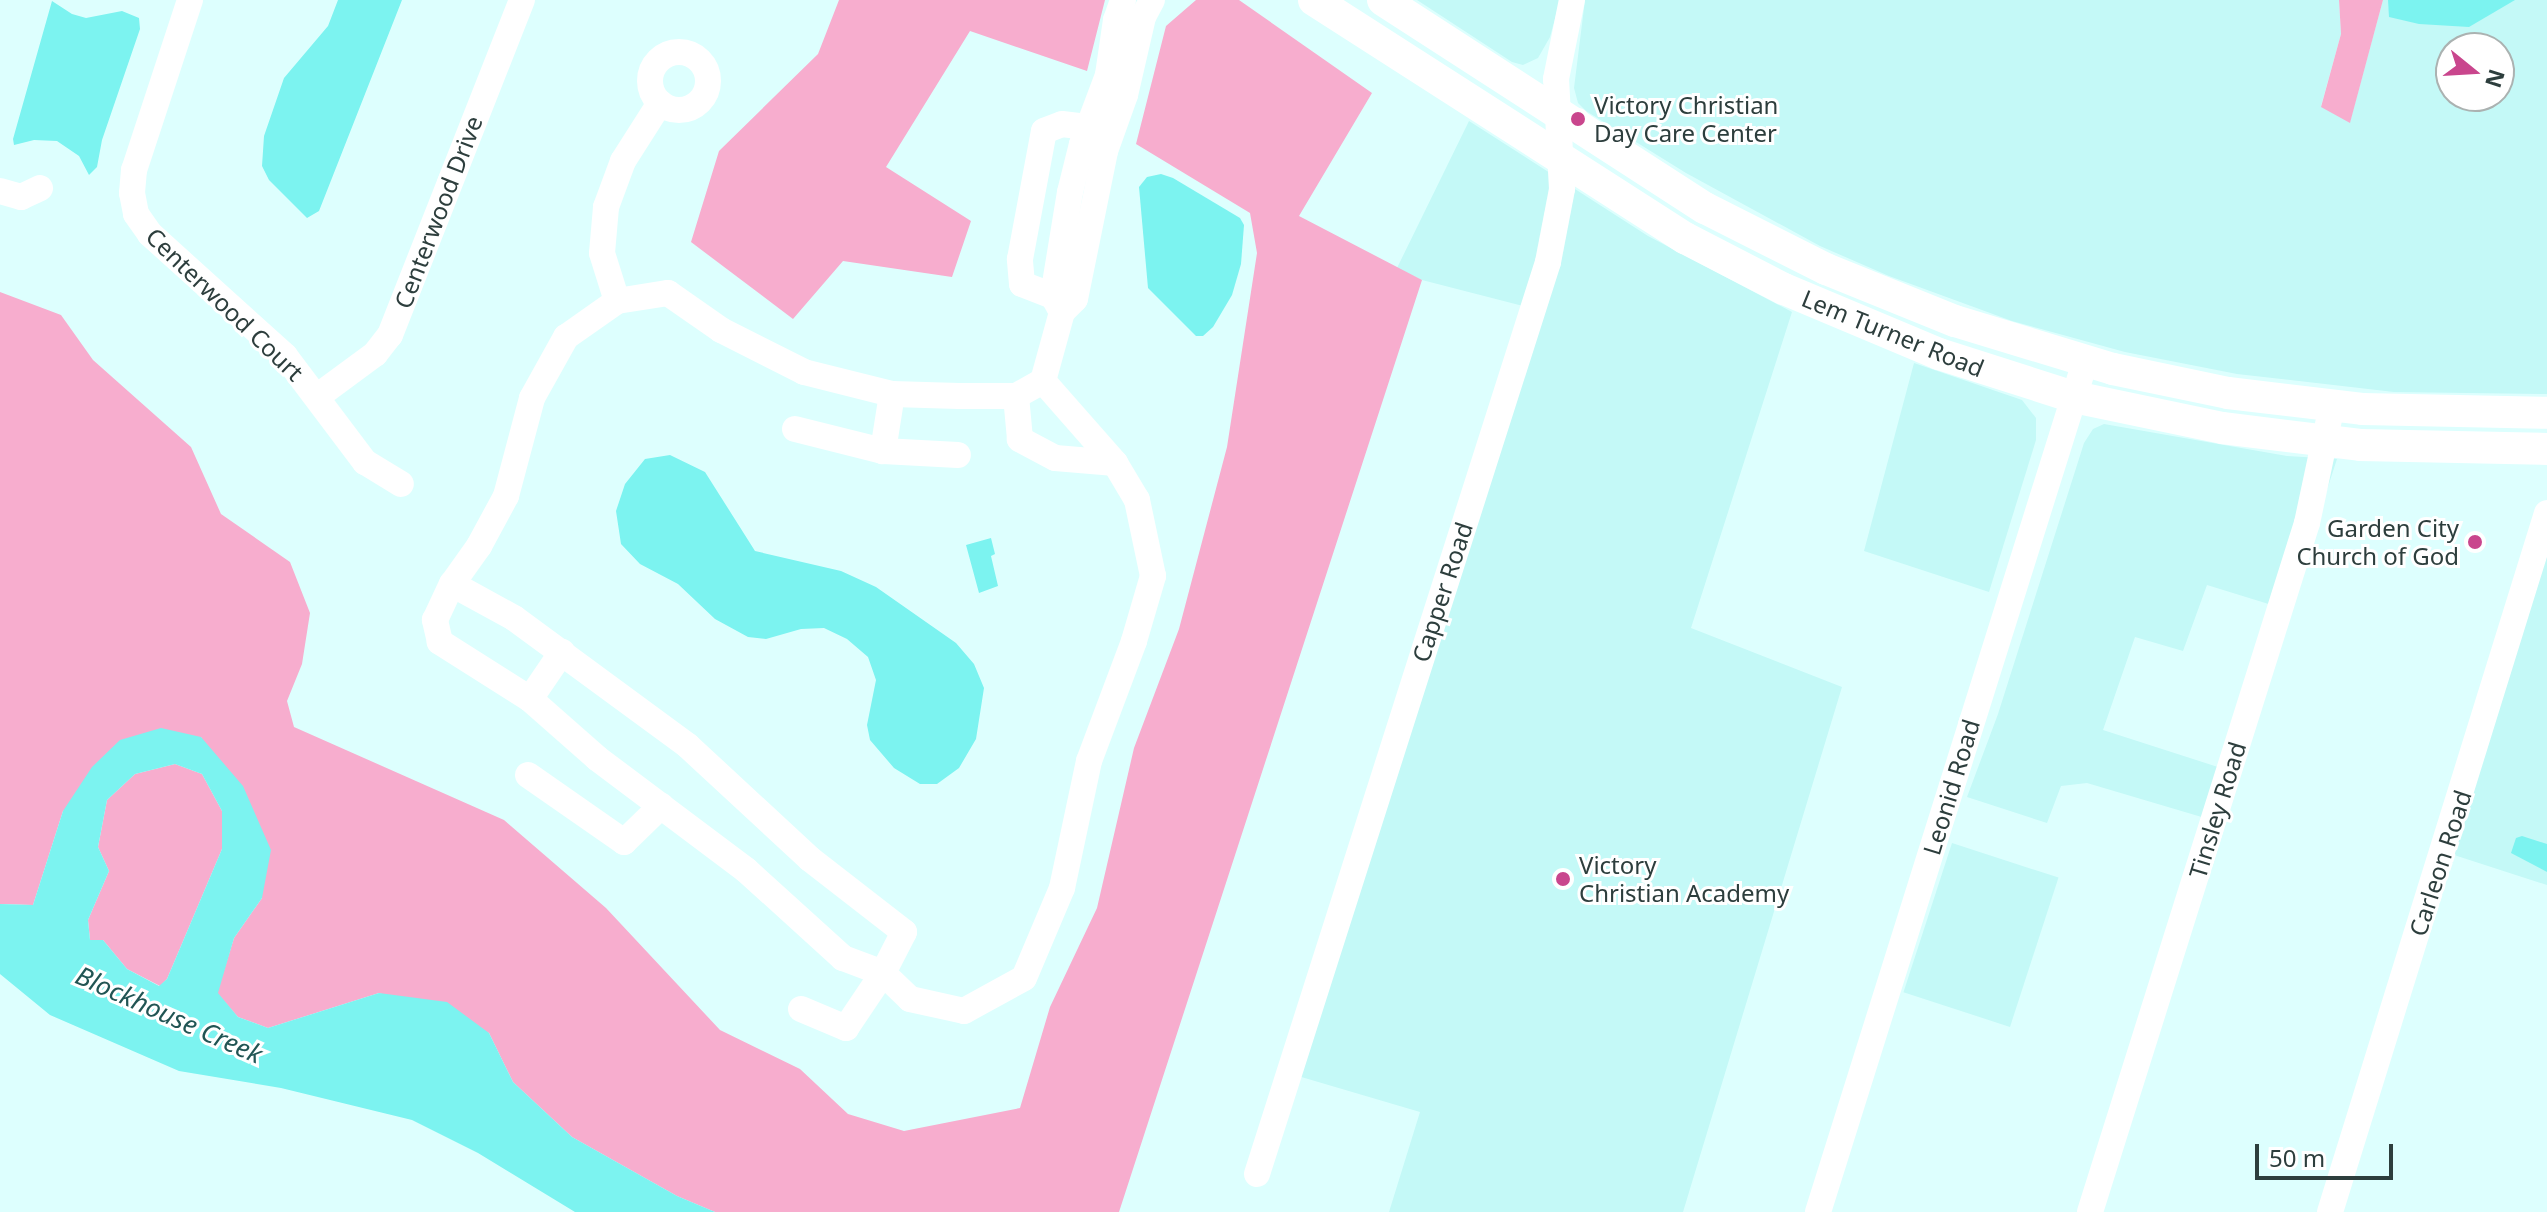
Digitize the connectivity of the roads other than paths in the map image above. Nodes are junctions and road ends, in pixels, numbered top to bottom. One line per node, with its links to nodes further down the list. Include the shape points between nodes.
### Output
1 (190, 0): 19 (street, Centerwood Court, via 134,170 136,214 150,234 285,356)
2 (522, 0): 19 (street, Centerwood Drive, via 390,335 375,354)
3 (1123, 0): 10 (street)
4 (1152, 0): 10 (street, via 1143,17 1125,95)
5 (1314, 0): 11 (main road, Lem Turner Road)
6 (1383, 0): 9 (main road, Lem Turner Road)
7 (1572, 0): 9 (street, Capper Road, via 1556,79)
8 (660, 103): 14 (street, via 623,161 606,207 602,253)
9 (1558, 115): 11 (street, Capper Road); 16 (main road, Lem Turner Road, via 1705,208 1826,269 1929,312)
10 (1101, 128): 15 (street, via 1075,299); 15 (street, via 1062,124 1044,131 1020,259 1022,284)
11 (1561, 159): 21 (main road, Lem Turner Road, via 1685,238 1784,289 1939,354); 39 (street, Capper Road, via 1562,189 1548,262)
12 (40, 188): 13 (street, via 21,197)
13 (0, 191)
14 (617, 301): 18 (street, via 668,293 721,330 804,372); 32 (street, via 566,337 532,398 506,496)
15 (1058, 304): 17 (street)
16 (2085, 362): 21 (street, Leonid Road); 22 (main road, Lem Turner Road, via 2206,389)
17 (1043, 381): 20 (street); 29 (street)
18 (892, 394): 20 (street); 27 (street)
19 (318, 396): 30 (street, Centerwood Court, via 365,462)
20 (1016, 396): 29 (street, via 1020,439 1055,458)
21 (2074, 397): 25 (main road, Lem Turner Road, via 2211,426); 40 (street, Leonid Road)
22 (2332, 405): 23 (main road, Lem Turner Road, via 2430,413); 25 (street, Tinsley Road)
23 (2547, 413)
24 (795, 429): 27 (street)
25 (2325, 441): 26 (main road, Lem Turner Road, via 2428,449); 41 (street, Tinsley Road, via 2307,523)
26 (2547, 449)
27 (883, 451): 28 (street)
28 (958, 455)
29 (1115, 463): 37 (street, via 1137,500 1153,576 1089,761 1062,888 1024,978 964,1011 910,999)
30 (401, 484)
31 (2547, 513): 42 (street, Carleon Road)
32 (452, 584): 33 (street); 34 (street, via 435,620 440,642)
33 (562, 652): 34 (street); 37 (street, via 688,746 810,859 904,932)
34 (530, 699): 36 (street)
35 (528, 775): 36 (street, via 624,842)
36 (661, 806): 37 (street, via 746,870 843,958)
37 (883, 973): 38 (street, via 846,1028)
38 (801, 1009)
39 (1257, 1174)
40 (1818, 1212)
41 (2090, 1212)
42 (2330, 1212)

